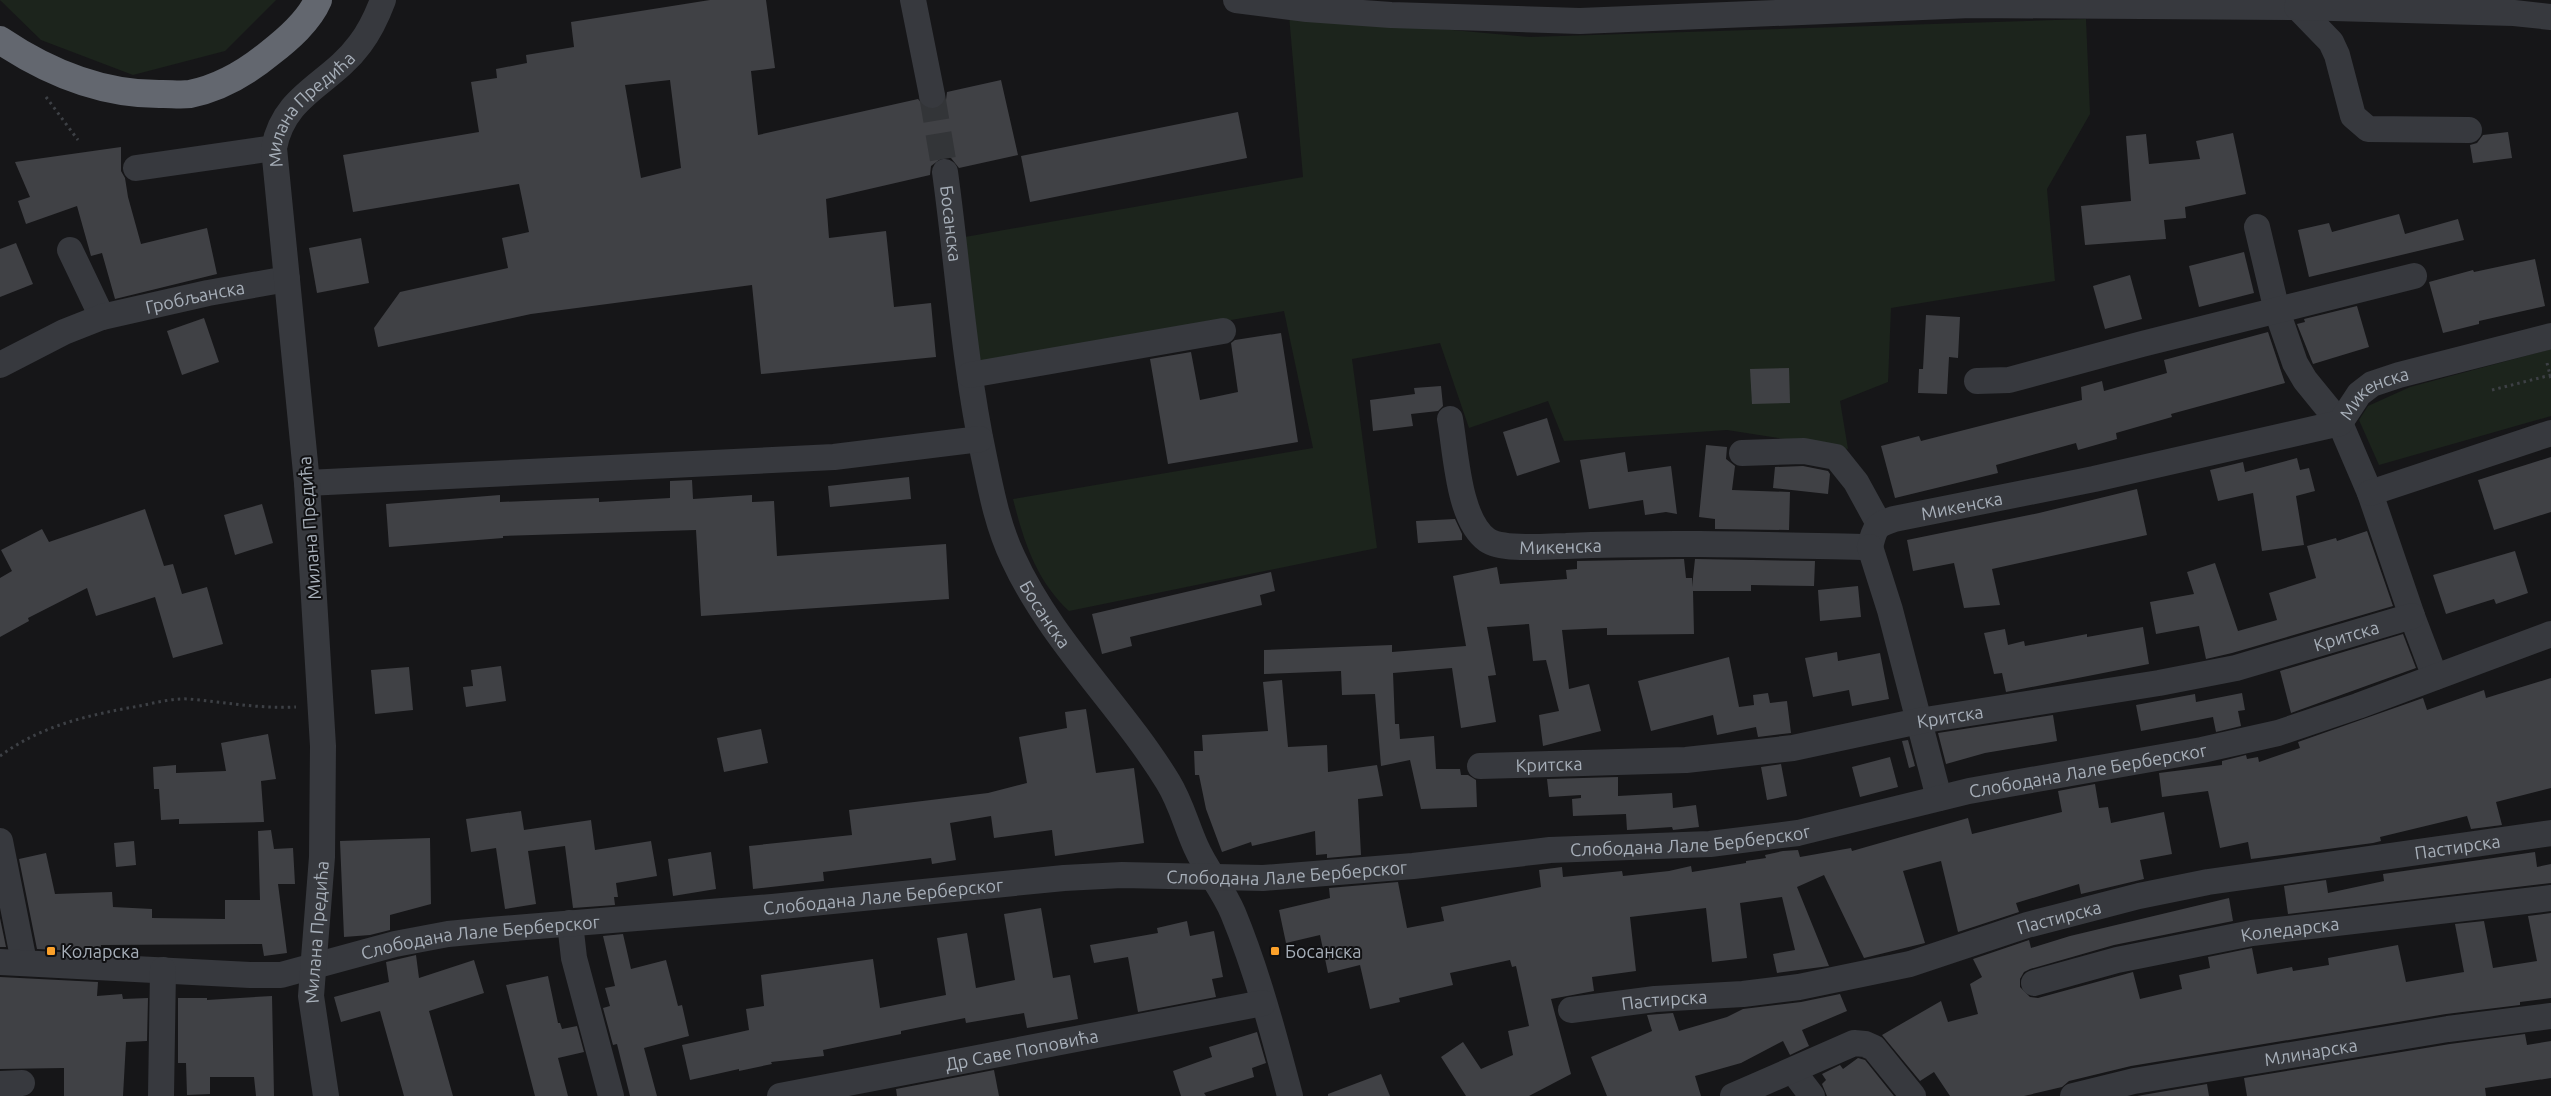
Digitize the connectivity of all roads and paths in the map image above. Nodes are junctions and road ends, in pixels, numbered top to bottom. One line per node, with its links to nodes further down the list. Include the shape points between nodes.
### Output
1 (318, 0): 7 (highway, via 290,37 257,64 224,83 189,94 145,94 78,81 29,60)
2 (383, 0): 10 (street, Милана Предића, via 360,45 292,106 277,130)
3 (913, 0): 8 (street)
4 (1236, 0): 5 (street, via 1391,15 1580,21 1971,5)
5 (2297, 7): 6 (street, via 2514,13); 9 (street, via 2331,42 2354,116 2368,128)
6 (2551, 17)
7 (0, 40)
8 (932, 95)
9 (2469, 130)
10 (274, 148): 11 (street); 16 (street, Милана Предића)
11 (136, 168)
12 (946, 172): 22 (street, Босанска)
13 (2257, 227): 17 (street)
14 (70, 250): 18 (street)
15 (2414, 276): 17 (street)
16 (287, 279): 18 (street, Гробљанска, via 208,293); 31 (street, Милана Предића)
17 (2277, 311): 24 (street, via 2009,380); 27 (street, via 2304,380)
18 (102, 318): 21 (street, Гробљанска, via 64,332)
19 (1223, 331): 22 (street)
20 (2551, 336): 27 (street, Микенска, via 2372,384 2349,406)
21 (0, 365)
22 (970, 375): 29 (street, Босанска)
23 (2551, 376): 25 (path)
24 (1977, 381)
25 (2492, 390)
26 (1450, 419): 33 (street, Микенска, via 1466,508 1475,527 1488,540 1506,545 1701,544)
27 (2340, 423): 32 (street); 33 (street, Микенска, via 2094,479)
28 (2551, 433): 32 (street)
29 (980, 439): 31 (street, via 834,457); 44 (street, Босанска, via 1001,525 1026,585 1167,780 1184,812 1197,848)
30 (1742, 453): 33 (street, via 1804,451 1836,457 1856,482)
31 (307, 483): 37 (street, Милана Предића)
32 (2370, 493): 34 (street)
33 (1875, 536): 38 (street)
34 (2412, 616): 36 (street); 38 (street, Критска, via 2236,668)
35 (2551, 634): 36 (street, Слободана Лале Берберског)
36 (2435, 677): 41 (street, Слободана Лале Берберског, via 2278,733)
37 (321, 706): 39 (path, via 270,709 187,699 161,701 106,710 46,729); 48 (street, Милана Предића, via 324,746 322,857)
38 (1918, 720): 40 (street, Критска, via 1802,746 1736,755 1686,760); 41 (street)
39 (0, 756)
40 (1480, 766)
41 (1940, 798): 44 (street, Слободана Лале Берберског, via 1817,830 1742,841 1550,850 1414,866 1264,878)
42 (2551, 833): 52 (street, Пастирска, via 2208,882 2139,896 2027,925 1910,964 1799,987 1655,999)
43 (0, 842): 47 (street)
44 (1215, 878): 46 (street, Слободана Лале Берберског, via 1122,875 1064,878 772,908); 51 (street, Босанска, via 1234,916)
45 (2551, 898): 50 (street, Коледарска, via 2252,933 2117,960)
46 (570, 923): 48 (street, Слободана Лале Берберског, via 448,934 395,944); 57 (street, via 574,958)
47 (12, 962): 49 (street, Слободана Лале Берберског)
48 (312, 967): 49 (street, Слободана Лале Берберског, via 281,975 250,976); 56 (street, Милана Предића, via 311,996)
49 (163, 970): 55 (street)
50 (2034, 983)
51 (1263, 1003): 58 (street, Др Саве Поповића); 59 (street, Босанска)
52 (1571, 1010)
53 (2551, 1016): 63 (street, Млинарска, via 2448,1029 2152,1078)
54 (1793, 1071): 60 (street); 61 (street); 62 (street, via 1854,1043 1865,1044 1874,1048)
55 (161, 1096)
56 (326, 1096)
57 (611, 1096)
58 (780, 1096)
59 (1290, 1096)
60 (1733, 1096)
61 (1812, 1096)
62 (1913, 1096)
63 (2073, 1096)

